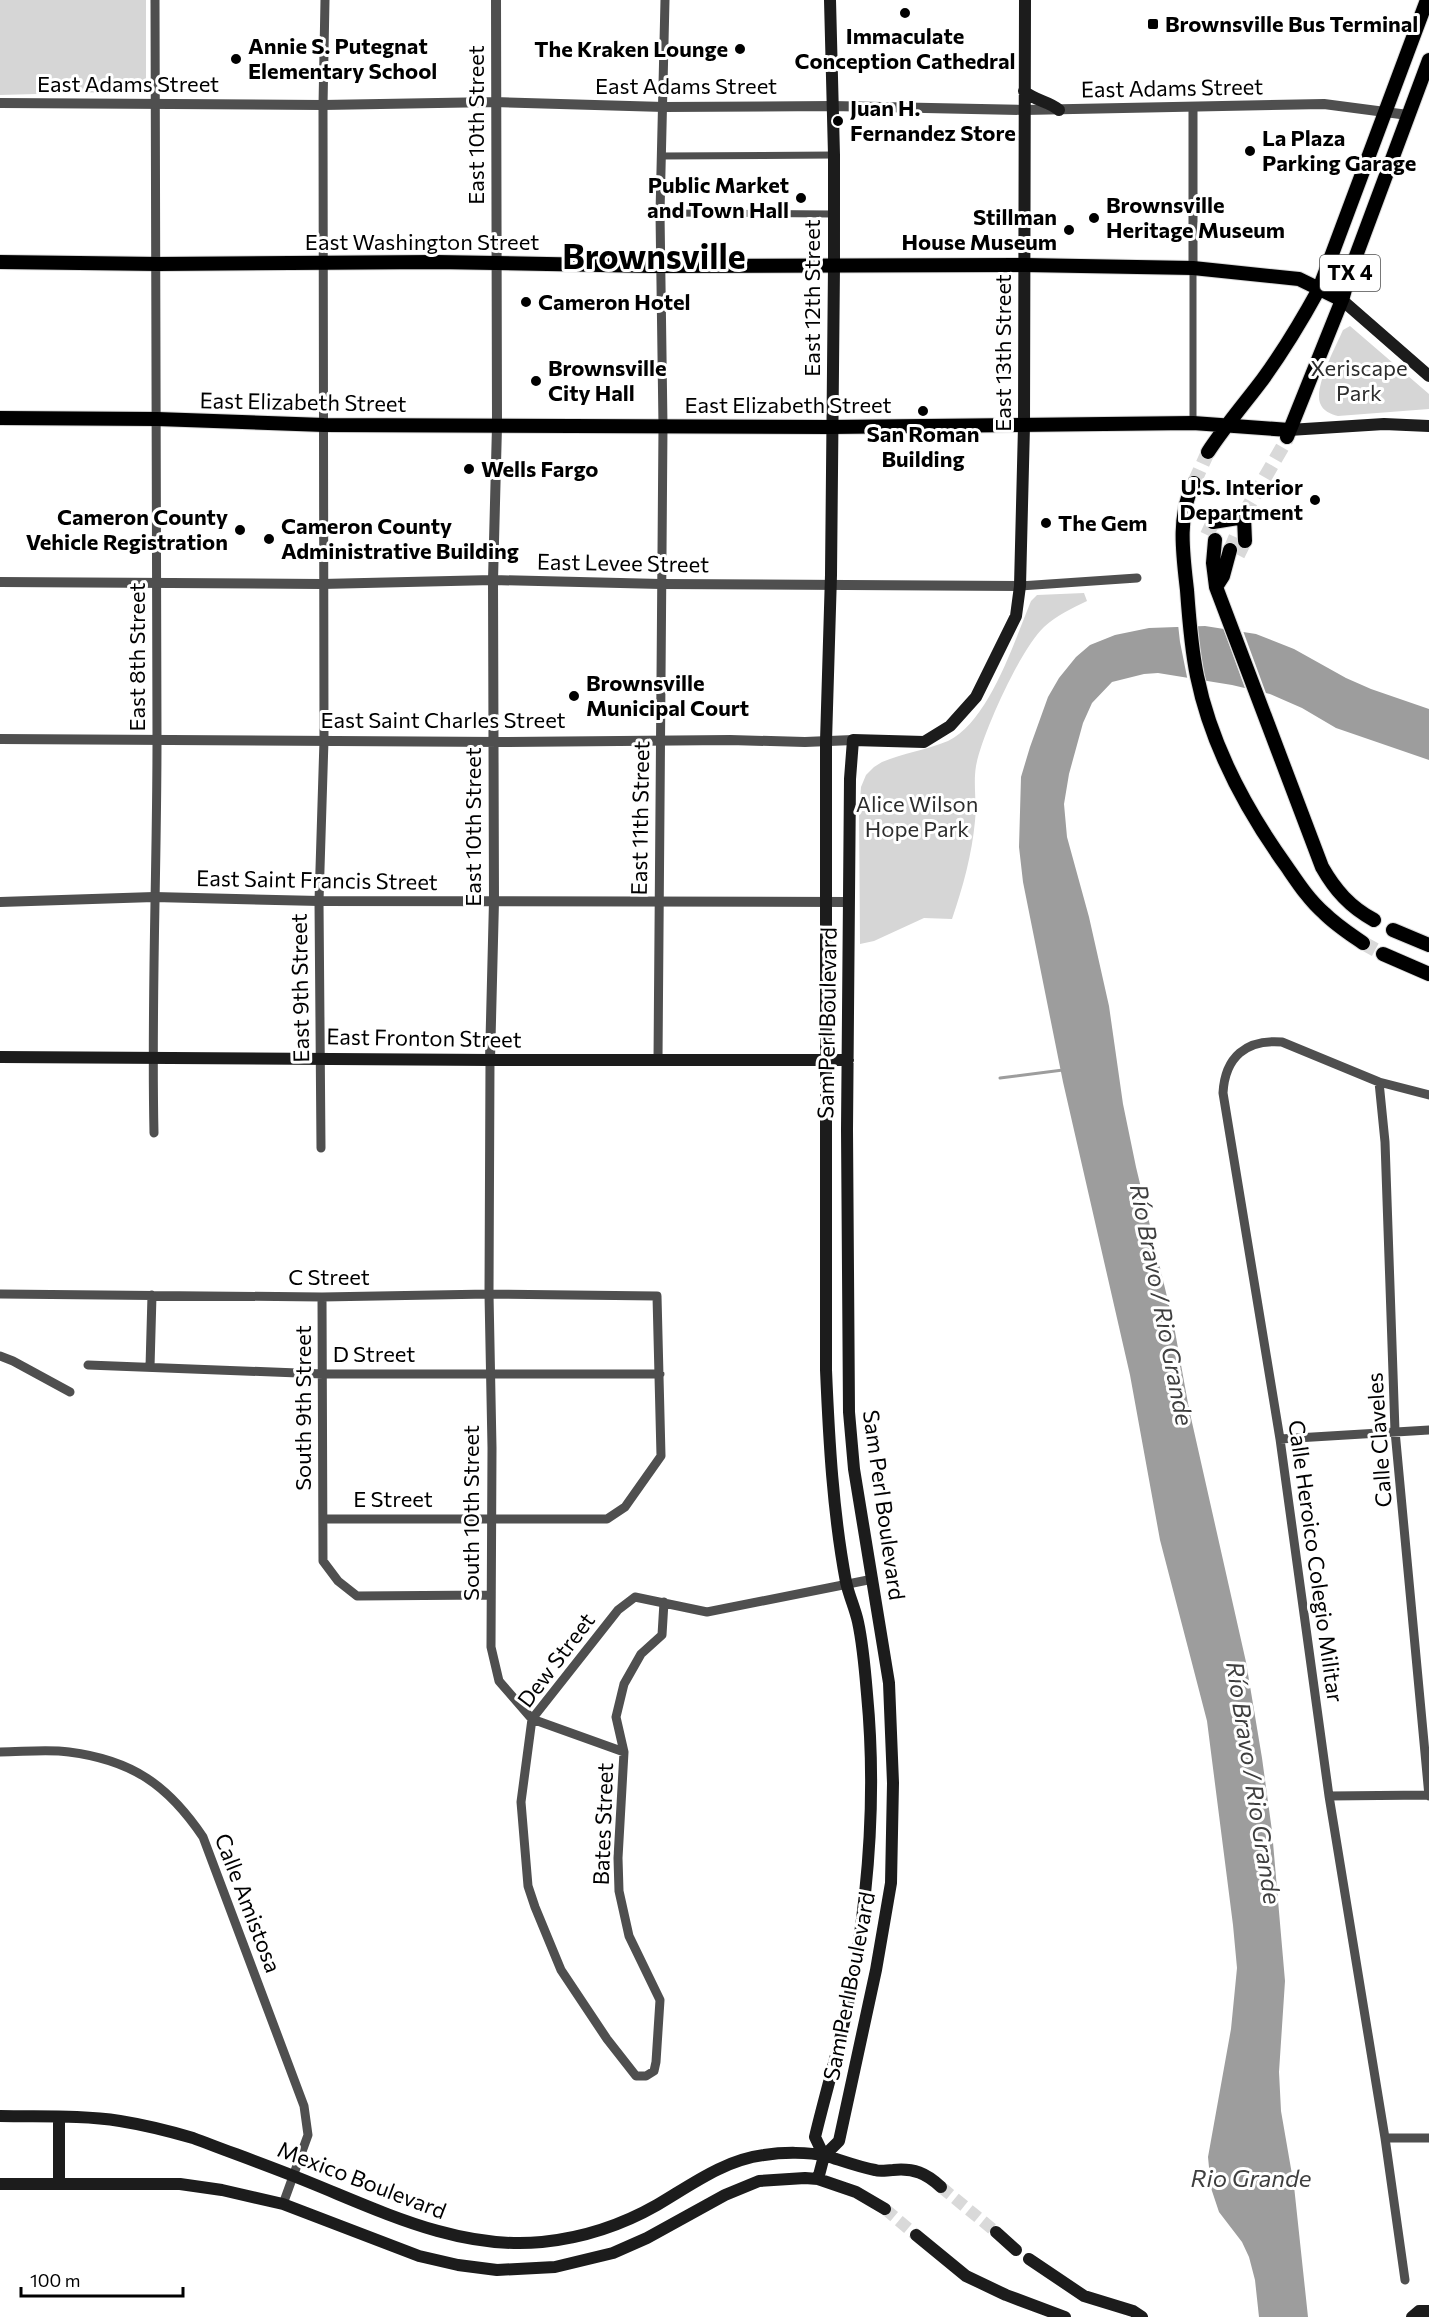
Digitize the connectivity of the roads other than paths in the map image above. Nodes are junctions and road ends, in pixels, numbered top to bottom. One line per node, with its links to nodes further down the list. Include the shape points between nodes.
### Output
1 (155, 0): 12 (street, East 8th Street)
2 (325, 0): 13 (street, East 9th Street)
3 (496, 0): 10 (street, East 10th Street)
4 (665, 0): 15 (street, East 11th Street)
5 (830, 0): 14 (main road, East 12th Street)
6 (1025, 0): 9 (main road, East 13th Street)
7 (1427, 0): 19 (main road, TX 4)
8 (1429, 60): 20 (main road, TX 4)
9 (1024, 92): 17 (main road, East 13th Street); 18 (main road)
10 (495, 102): 13 (street, East Adams Street); 15 (street, East Adams Street); 27 (street, East 10th Street)
11 (0, 103): 12 (street, East Adams Street)
12 (156, 103): 13 (street, East Adams Street); 28 (street, East 8th Street)
13 (322, 105): 26 (street, East 9th Street)
14 (832, 106): 15 (street, East Adams Street); 17 (street, East Adams Street); 21 (main road, East 12th Street)
15 (664, 107): 22 (street, East 11th Street)
16 (1193, 107): 18 (street, East Adams Street); 19 (street, East Adams Street, via 1324,104); 32 (street)
17 (1024, 110): 18 (street, East Adams Street); 29 (main road, East 13th Street)
18 (1059, 110)
19 (1384, 112): 20 (street, East Adams Street); 33 (main road, TX 4)
20 (1408, 115): 34 (main road, TX 4)
21 (834, 154): 22 (street); 24 (main road, East 12th Street)
22 (661, 156): 23 (street, East 11th Street)
23 (660, 213): 24 (street); 30 (street, East 11th Street)
24 (833, 214): 31 (main road, East 12th Street)
25 (0, 262): 28 (main road, East Washington Street)
26 (324, 262): 27 (main road, East Washington Street); 28 (main road, East Washington Street); 39 (street, East 9th Street)
27 (496, 263): 30 (main road, East Washington Street); 40 (street, East 10th Street)
28 (158, 264): 37 (street, East 8th Street)
29 (1025, 265): 31 (main road, East Washington Street); 32 (main road, East Washington Street); 43 (main road, East 13th Street)
30 (661, 266): 31 (main road, East Washington Street); 41 (street, East 11th Street)
31 (834, 266): 42 (main road, East 12th Street)
32 (1193, 268): 33 (main road, East Washington Street, via 1299,279); 38 (street)
33 (1319, 289): 34 (main road, East Washington Street); 44 (main road, TX 4, via 1263,379)
34 (1342, 300): 35 (main road); 46 (main road, TX 4)
35 (1429, 376)
36 (0, 418): 37 (main road, East Elizabeth Street)
37 (157, 419): 39 (main road, East Elizabeth Street); 53 (street, East 8th Street)
38 (1192, 423): 43 (main road, East Elizabeth Street); 44 (main road, East Elizabeth Street)
39 (324, 425): 40 (main road, East Elizabeth Street); 54 (street, East 9th Street)
40 (497, 426): 41 (main road, East Elizabeth Street); 51 (street, East 10th Street)
41 (663, 426): 42 (main road, East Elizabeth Street); 55 (street, East 11th Street)
42 (832, 426): 43 (main road, East Elizabeth Street); 56 (main road, East 12th Street)
43 (1024, 426): 57 (main road, East 13th Street)
44 (1225, 426): 46 (main road, East Elizabeth Street); 47 (main road)
45 (1429, 426): 46 (main road, via 1384,424)
46 (1288, 434)
47 (1208, 452)
48 (1194, 483): 76 (main road, via 1184,512 1186,585 1197,675 1212,728 1246,804 1272,846 1323,913)
49 (1244, 516): 49 (main road, via 1229,532)
50 (1137, 578): 57 (street, East Levee Street)
51 (493, 580): 54 (street, East Levee Street); 55 (street, East Levee Street); 64 (street, East 10th Street)
52 (0, 582): 53 (street, East Levee Street)
53 (156, 582): 54 (street, East Levee Street); 61 (street, East 8th Street)
54 (322, 584): 62 (street, East 9th Street)
55 (661, 584): 56 (street, East Levee Street); 65 (street, East 11th Street)
56 (830, 585): 57 (street, East Levee Street); 66 (main road, East 12th Street)
57 (1020, 586): 59 (main road, East 13th Street, via 1016,616)
58 (1216, 587): 58 (main road, via 1223,545 1205,567); 74 (main road, via 1322,867 1334,888)
59 (976, 697): 63 (main road, East Saint Charles Street, via 950,726 924,742)
60 (0, 739): 61 (street, East Saint Charles Street)
61 (158, 739): 62 (street, East Saint Charles Street); 67 (street, East 8th Street)
62 (324, 740): 64 (street, East Saint Charles Street); 70 (street, East 9th Street)
63 (853, 740): 66 (street, East Saint Charles Street); 73 (main road, Sam Perl Boulevard)
64 (492, 741): 65 (street, East Saint Charles Street); 68 (street, East 10th Street)
65 (660, 741): 66 (street, East Saint Charles Street); 69 (street, East 11th Street)
66 (826, 741): 71 (main road, Sam Perl Boulevard)
67 (154, 897): 70 (street, East Saint Francis Street); 72 (street, East Saint Francis Street); 81 (street, East 8th Street)
68 (494, 900): 69 (street, East Saint Francis Street); 70 (street, East Saint Francis Street); 83 (street, East 10th Street)
69 (659, 900): 71 (street, East Saint Francis Street); 84 (street, East 11th Street)
70 (319, 901): 82 (street, East 9th Street)
71 (826, 901): 73 (street, East Saint Francis Street); 85 (main road, Sam Perl Boulevard)
72 (0, 902)
73 (849, 902): 86 (main road, Sam Perl Boulevard)
74 (1374, 920)
75 (1393, 930): 77 (main road)
76 (1364, 944)
77 (1429, 945)
78 (1383, 954): 79 (main road)
79 (1429, 974)
80 (0, 1057): 81 (main road, East Fronton Street)
81 (152, 1058): 82 (main road, East Fronton Street); 89 (street, East 8th Street)
82 (321, 1058): 83 (main road, East Fronton Street); 90 (street, East 9th Street)
83 (490, 1060): 84 (main road, East Fronton Street); 92 (street, East 10th Street)
84 (657, 1060): 85 (main road, East Fronton Street)
85 (826, 1060): 86 (main road, East Fronton Street); 108 (main road, Sam Perl Boulevard, via 828,1420)
86 (848, 1060): 107 (main road, Sam Perl Boulevard, via 849,1412 854,1469)
87 (1379, 1082): 88 (street, Calle Heroico Colegio Militar); 103 (street, Calle Claveles, via 1385,1142); 104 (street, Calle Heroico Colegio Militar, via 1282,1042 1266,1041 1249,1046 1232,1060 1224,1077 1223,1093)
88 (1429, 1095)
89 (154, 1133)
90 (321, 1148)
91 (0, 1294): 93 (street, C Street)
92 (489, 1294): 94 (street, C Street); 98 (street, South 10th Street); 100 (street, C Street, via 657,1296)
93 (152, 1295): 94 (street, C Street); 97 (street)
94 (322, 1297): 99 (street, South 9th Street)
95 (0, 1356): 101 (street)
96 (88, 1365): 97 (street, D Street)
97 (150, 1367): 99 (street, D Street)
98 (491, 1372): 99 (street, D Street); 100 (street, D Street); 105 (street, South 10th Street)
99 (323, 1374): 106 (street, South 9th Street)
100 (660, 1374): 105 (street, E Street, via 661,1456 625,1507 607,1519)
101 (70, 1392)
102 (1429, 1430): 103 (street)
103 (1395, 1431): 104 (street); 114 (street, Calle Claveles)
104 (1281, 1439): 116 (street, Calle Heroico Colegio Militar)
105 (491, 1518): 106 (street, E Street); 109 (street, South 10th Street)
106 (323, 1519): 109 (street, South 9th Street, via 323,1561 338,1581 357,1596)
107 (873, 1580): 108 (street, Dew Street); 117 (main road, Sam Perl Boulevard, via 889,1683)
108 (847, 1584): 110 (street, Dew Street, via 707,1612); 115 (main road, Sam Perl Boulevard, via 858,1622 865,1671)
109 (490, 1595): 111 (street, South 10th Street, via 491,1647 498,1681)
110 (664, 1602): 111 (street, Dew Street, via 635,1597 618,1610); 113 (street, Bates Street, via 662,1635 641,1654 624,1684 616,1717)
111 (532, 1719): 113 (street); 118 (street, Dew Street, via 521,1802 528,1886 561,1970)
112 (0, 1752): 124 (street, Calle Amistosa, via 68,1751 113,1760 157,1783 185,1810 203,1837 304,2106 308,2135)
113 (624, 1752): 118 (street, Bates Street, via 619,1891 629,1936 660,2000 654,2071)
114 (1429, 1795): 116 (street)
115 (871, 1796): 117 (main road); 123 (main road, Sam Perl Boulevard, via 862,1920 847,2010 815,2137)
116 (1329, 1796): 121 (street, Calle Heroico Colegio Militar)
117 (893, 1799): 123 (main road, Sam Perl Boulevard, via 891,1883 876,1970 839,2141)
118 (636, 2076)
119 (0, 2116): 120 (main road, Mexico Boulevard)
120 (59, 2118): 124 (main road, Mexico Boulevard, via 120,2121 158,2128); 127 (main road)
121 (1385, 2138): 122 (street); 135 (street, Calle Heroico Colegio Militar)
122 (1429, 2138)
123 (824, 2156): 124 (main road, Mexico Boulevard, via 782,2154 740,2160 614,2226 540,2242 483,2241 444,2234); 125 (main road, Sam Perl Boulevard); 128 (main road, Mexico Boulevard, via 877,2171 909,2168 927,2174)
124 (293, 2176): 129 (street, Calle Amistosa)
125 (818, 2179): 129 (main road, via 759,2181 613,2253 536,2269 497,2270 438,2262); 130 (main road, via 856,2192)
126 (0, 2184): 127 (main road)
127 (59, 2184): 129 (main road, via 180,2184)
128 (941, 2187)
129 (283, 2204)
130 (885, 2209)
131 (996, 2232): 133 (main road)
132 (916, 2235): 137 (main road, via 966,2276)
133 (1016, 2250)
134 (1029, 2259): 138 (main road, via 1084,2296)
135 (1405, 2280)
136 (1429, 2311): 139 (main road, via 1419,2311)
137 (1065, 2317)
138 (1142, 2317)
139 (1412, 2317)

